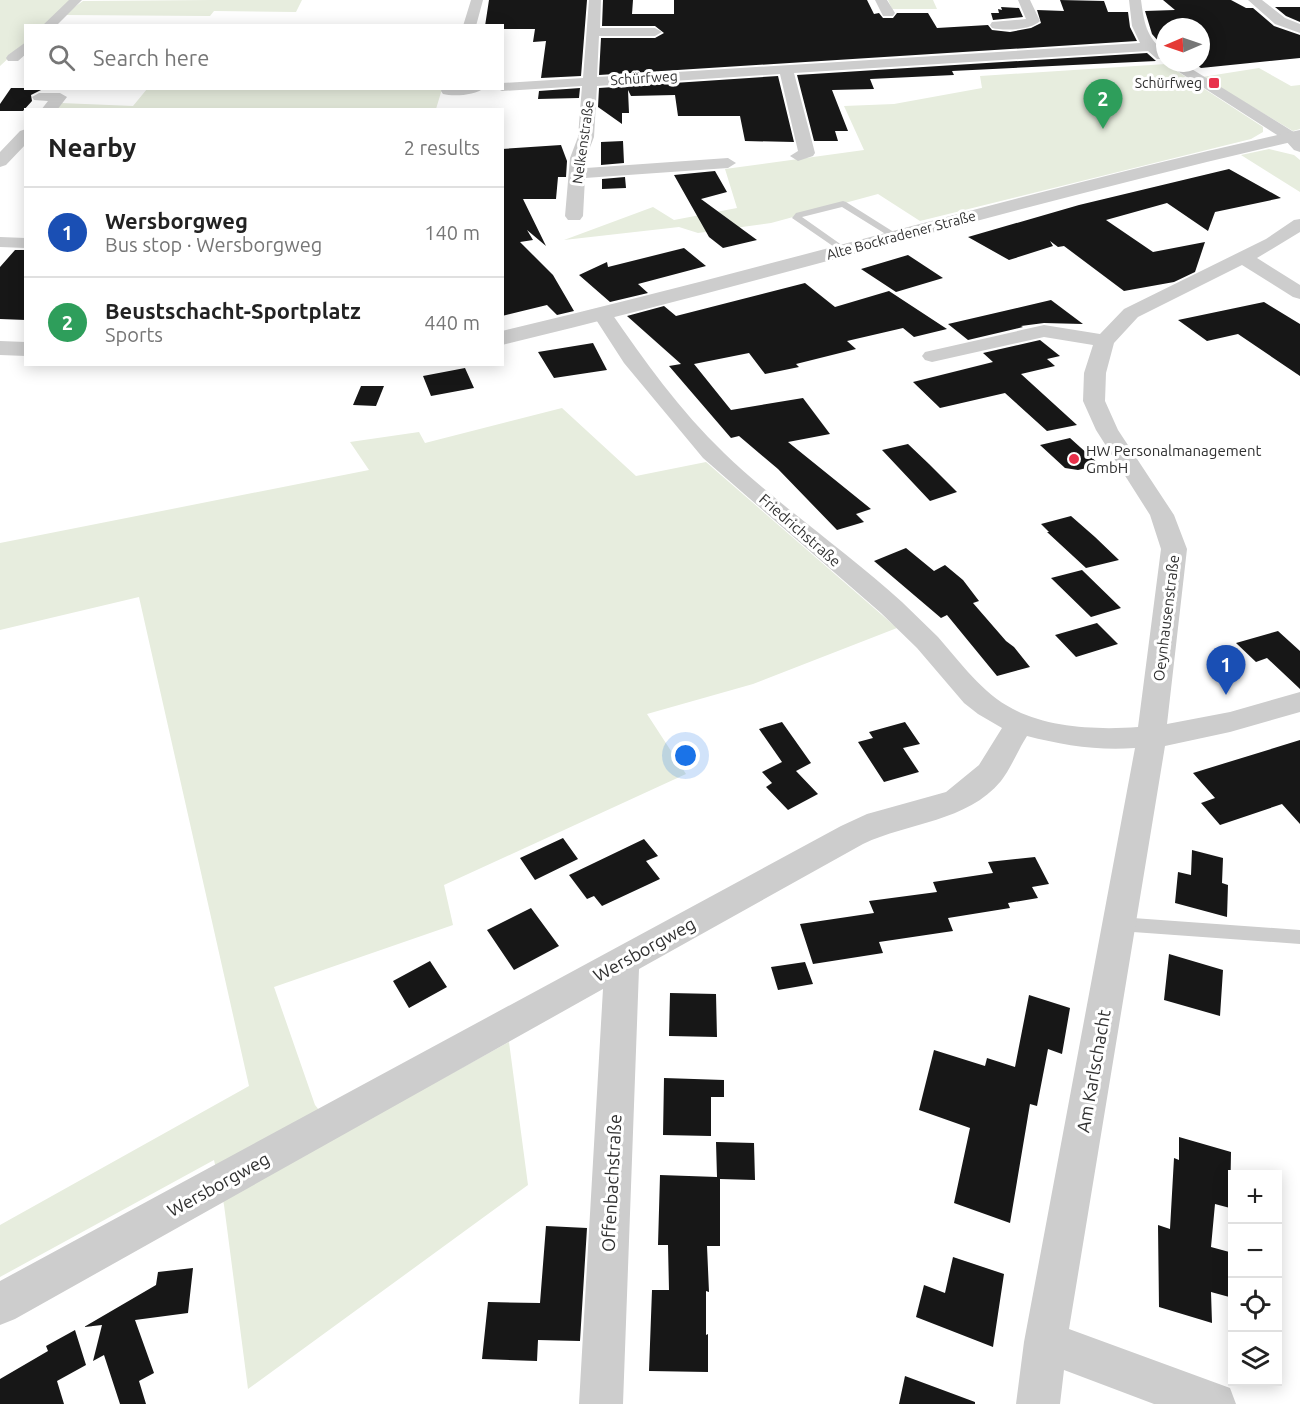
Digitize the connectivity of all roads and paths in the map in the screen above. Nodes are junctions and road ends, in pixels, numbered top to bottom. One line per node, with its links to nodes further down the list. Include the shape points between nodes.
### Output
1 (76, 0): 9 (street)
2 (477, 0): 10 (street)
3 (596, 0): 13 (street, Nelkenstraße)
4 (881, 0): 8 (street)
5 (1024, 0): 11 (street, via 1033,21)
6 (1135, 0): 15 (street, via 1138,32)
7 (1254, 0): 12 (street, via 1280,21)
8 (888, 13)
9 (50, 24)
10 (470, 24)
11 (997, 25)
12 (1300, 29)
13 (594, 32): 14 (street); 21 (street, Nelkenstraße)
14 (655, 32)
15 (1149, 47): 17 (street); 19 (street, Schürfweg)
16 (24, 48): 18 (street)
17 (1156, 52)
18 (13, 58)
19 (786, 68): 21 (street, Schürfweg); 27 (street, via 807,153)
20 (1187, 72): 26 (street)
21 (591, 82): 22 (street, Schürfweg); 30 (street, Nelkenstraße, via 586,137)
22 (504, 87)
23 (448, 90): 24 (street)
24 (444, 108)
25 (24, 137): 29 (street)
26 (1297, 140): 33 (street, Alte Bockradener Straße, via 1065,192)
27 (798, 156)
28 (728, 163): 30 (street)
29 (6, 164)
30 (577, 174): 31 (street, Nelkenstraße)
31 (574, 216)
32 (1300, 224): 37 (street, Oeynhausenstraße)
33 (896, 236): 36 (street, Alte Bockradener Straße); 36 (lane, via 843,204 799,215 797,218)
34 (0, 242): 35 (street)
35 (24, 243)
36 (843, 250): 39 (street, Alte Bockradener Straße)
37 (1244, 258): 38 (street); 41 (street, Oeynhausenstraße, via 1131,313)
38 (1300, 293)
39 (603, 315): 40 (street, Alte Bockradener Straße); 46 (street, Friedrichstraße, via 630,359 717,458 915,629 982,703)
40 (504, 338)
41 (1105, 341): 44 (street, via 1044,332); 47 (street, Oeynhausenstraße, via 1095,373 1094,401 1107,430 1162,515 1174,549)
42 (0, 348): 43 (street)
43 (24, 349)
44 (932, 356)
45 (1300, 702): 47 (street, via 1224,725)
46 (1019, 724): 47 (street, via 1097,738); 50 (street, Wersborgweg, via 990,773 957,800 878,823 852,835)
47 (1151, 739): 48 (street, Am Karlschacht)
48 (1119, 924): 49 (lane); 52 (street, Am Karlschacht)
49 (1300, 937)
50 (622, 962): 51 (street, Wersborgweg); 53 (street, Offenbachstraße)
51 (0, 1304)
52 (1045, 1342): 54 (street, Am Karlschacht); 55 (street)
53 (601, 1404)
54 (1038, 1404)
55 (1215, 1404)

